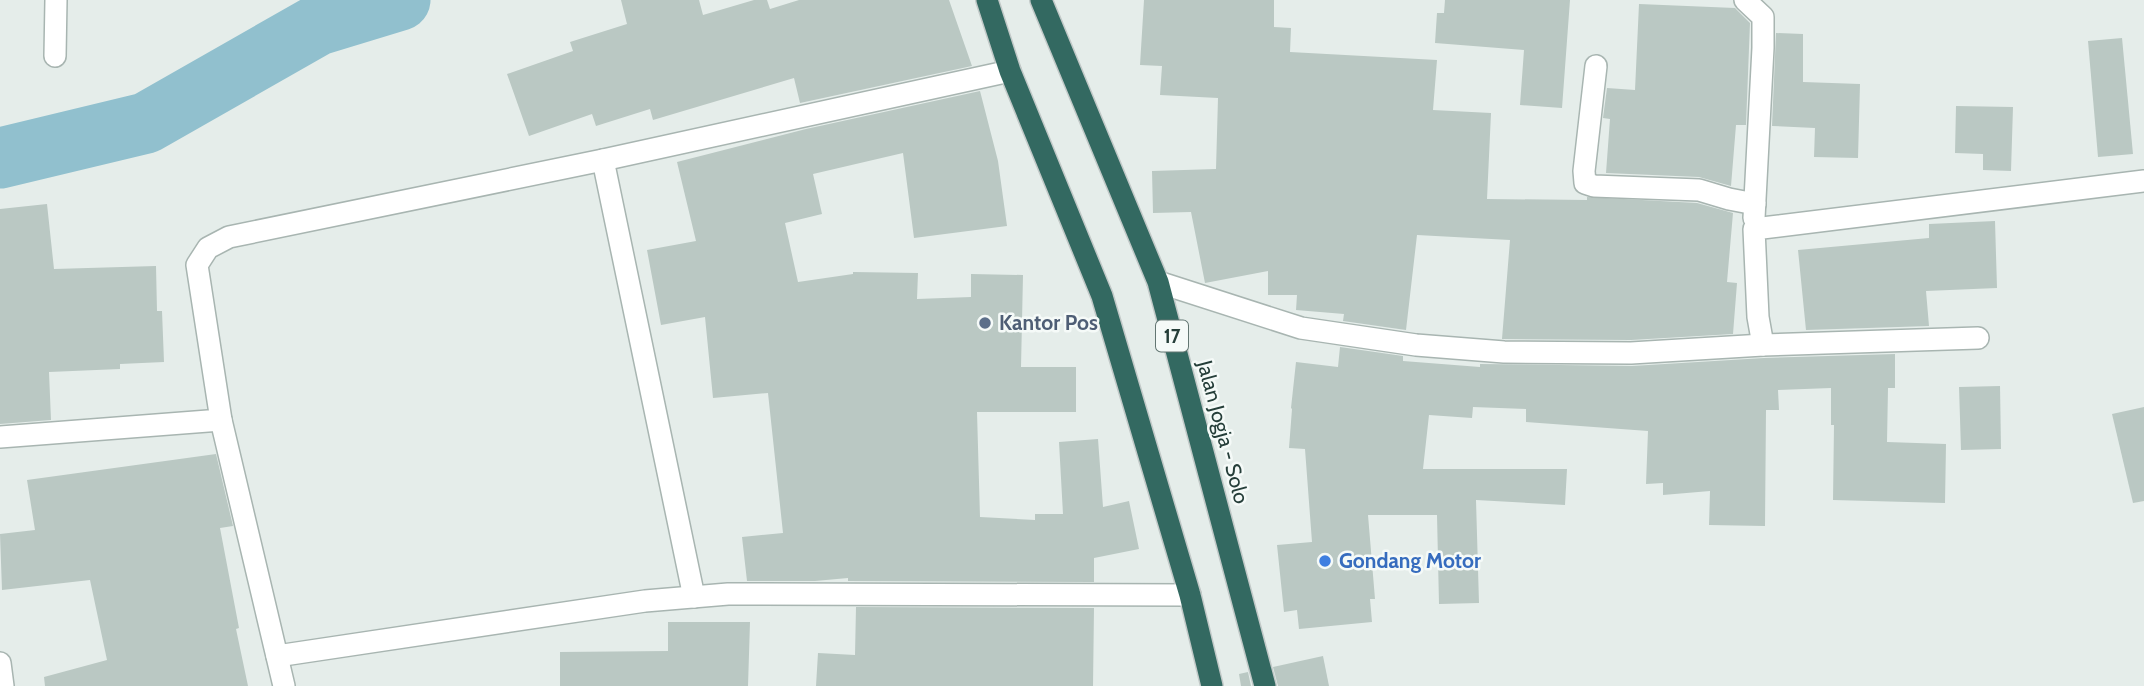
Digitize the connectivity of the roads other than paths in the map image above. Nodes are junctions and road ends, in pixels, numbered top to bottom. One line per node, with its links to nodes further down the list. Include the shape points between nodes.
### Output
1 (56, 0): 5 (street)
2 (987, 0): 7 (highway)
3 (1041, 0): 12 (highway, Jalan Jogja - Solo / 17)
4 (1745, 0): 10 (street, via 1763,17)
5 (55, 56)
6 (1596, 66): 10 (street, via 1585,183 1699,190)
7 (1010, 71): 8 (street); 17 (highway, via 1102,296)
8 (603, 160): 15 (street, via 229,237 208,248 197,265); 18 (street)
9 (2144, 181): 11 (street)
10 (1755, 204): 11 (street)
11 (1754, 229): 14 (street)
12 (1158, 282): 14 (street, via 1301,327 1416,345 1504,352 1631,353); 24 (highway, Jalan Jogja - Solo / 17)
13 (1978, 338): 14 (street)
14 (1763, 345)
15 (221, 421): 16 (street); 19 (street)
16 (0, 437)
17 (1190, 594): 18 (street); 23 (highway)
18 (694, 597): 19 (street)
19 (277, 656): 22 (street)
20 (0, 663): 21 (street)
21 (3, 686)
22 (284, 686)
23 (1212, 686)
24 (1265, 686)

